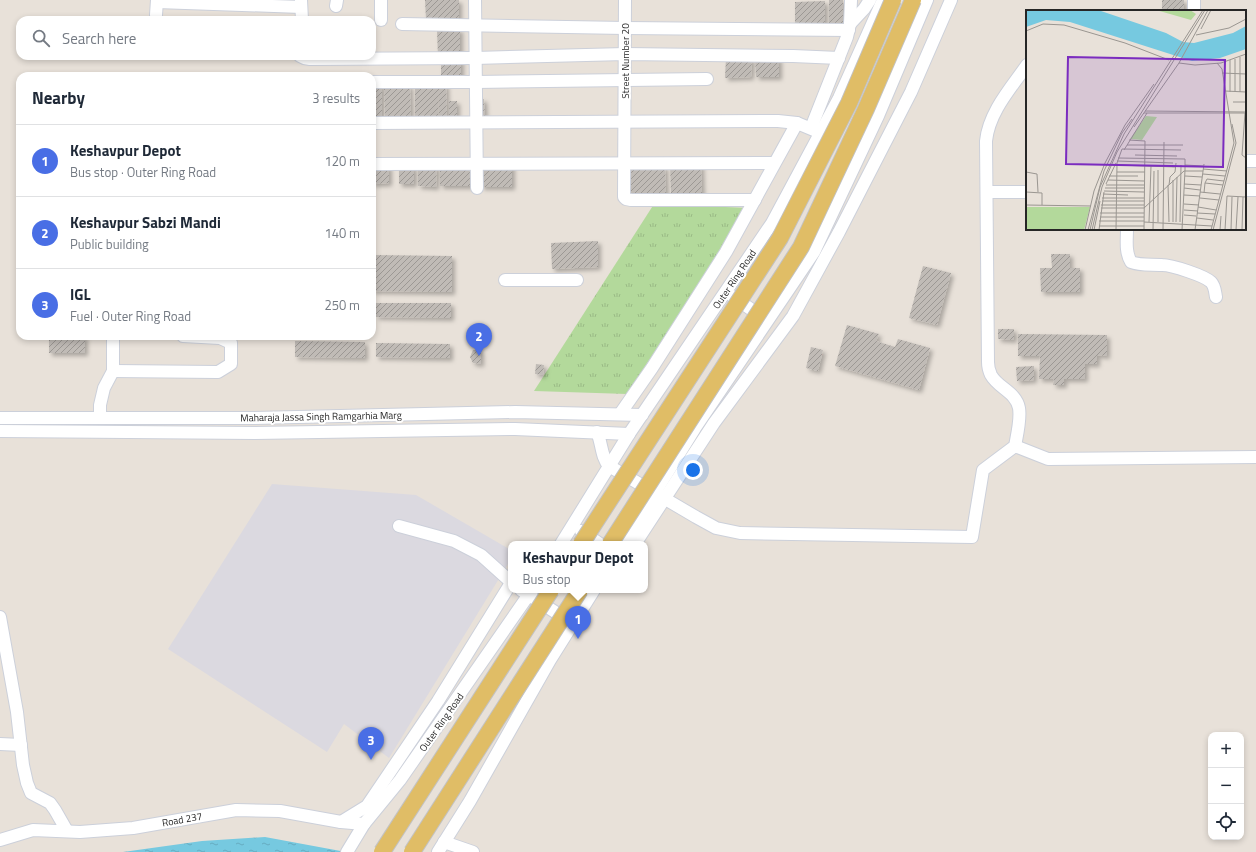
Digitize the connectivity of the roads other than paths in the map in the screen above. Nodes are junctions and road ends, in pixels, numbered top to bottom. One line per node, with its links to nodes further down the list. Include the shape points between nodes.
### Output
1 (380, 0): 15 (street)
2 (475, 0): 17 (street)
3 (625, 0): 19 (street, Street Number 20)
4 (851, 0): 18 (street)
5 (870, 0): 18 (street)
6 (883, 0): 33 (street, Outer Ring Road, via 838,98)
7 (893, 0): 73 (main road, Outer Ring Road, bridge, via 849,103 780,238)
8 (913, 0): 75 (main road, bridge, via 866,109 801,247)
9 (927, 0): 47 (street, via 878,116 814,252)
10 (951, 0): 69 (street, via 911,92 793,316)
11 (157, 1): 12 (street); 13 (street)
12 (301, 4): 14 (street)
13 (156, 15)
14 (302, 16)
15 (381, 20)
16 (402, 24): 17 (street)
17 (475, 25): 19 (street); 21 (street)
18 (850, 27): 19 (street); 22 (street)
19 (625, 28): 20 (street, Street Number 20)
20 (625, 54): 21 (street); 22 (street); 26 (street, Street Number 20)
21 (475, 58): 23 (street); 28 (street)
22 (839, 58): 33 (street)
23 (376, 59)
24 (1026, 66): 39 (street, via 997,108 987,130)
25 (707, 79): 26 (street)
26 (624, 80): 28 (street); 30 (street, Street Number 20)
27 (376, 82): 28 (street)
28 (476, 82): 29 (street)
29 (476, 122): 30 (street); 31 (street); 37 (street)
30 (624, 122): 32 (street); 34 (street, Street Number 20)
31 (376, 123)
32 (797, 123): 33 (street); 35 (street)
33 (816, 131): 45 (street, Outer Ring Road, via 772,223)
34 (624, 163): 35 (street); 37 (street); 41 (street, Street Number 20, via 626,199)
35 (774, 163): 41 (street)
36 (376, 164): 37 (street)
37 (476, 164): 38 (street)
38 (476, 188)
39 (987, 192): 40 (street); 66 (street, via 988,362 994,380 1017,401 1019,415)
40 (1026, 192)
41 (755, 200): 52 (street, via 687,314)
42 (1127, 230): 46 (street, via 1127,249 1131,262 1170,266 1207,279 1215,288)
43 (505, 280): 44 (street)
44 (577, 280)
45 (725, 292): 47 (street); 53 (street, Outer Ring Road)
46 (1216, 297)
47 (767, 321): 69 (street, via 695,428)
48 (113, 340): 50 (street)
49 (224, 340): 50 (street, via 231,343 231,364 218,372)
50 (113, 371): 57 (street, via 104,388)
51 (515, 412): 52 (street, Maharaja Jassa Singh Ramgarhia Marg); 58 (street, Maharaja Jassa Singh Ramgarhia Marg); 59 (street)
52 (620, 414): 53 (street, Maharaja Jassa Singh Ramgarhia Marg)
53 (642, 415): 65 (street, Outer Ring Road)
54 (0, 418): 55 (street, Maharaja Jassa Singh Ramgarhia Marg)
55 (17, 418): 56 (street, Maharaja Jassa Singh Ramgarhia Marg); 61 (street)
56 (84, 418): 57 (street, Maharaja Jassa Singh Ramgarhia Marg); 63 (street)
57 (100, 418): 58 (street, Maharaja Jassa Singh Ramgarhia Marg)
58 (255, 418): 64 (street)
59 (515, 429): 62 (street, Maharaja Jassa Singh Ramgarhia Marg); 64 (street, Maharaja Jassa Singh Ramgarhia Marg)
60 (0, 431): 61 (street, Maharaja Jassa Singh Ramgarhia Marg)
61 (17, 432): 63 (street, Maharaja Jassa Singh Ramgarhia Marg)
62 (597, 432): 65 (street, Maharaja Jassa Singh Ramgarhia Marg); 68 (street, via 605,461)
63 (84, 433): 64 (street, Maharaja Jassa Singh Ramgarhia Marg)
64 (255, 433)
65 (629, 434): 68 (street, Outer Ring Road)
66 (1015, 446): 67 (street, via 1048,459); 69 (street, via 982,470 972,537 740,533 716,528)
67 (1256, 457)
68 (609, 466): 69 (street); 70 (street, Outer Ring Road)
69 (660, 495): 76 (street); 77 (street)
70 (573, 525): 72 (street, Outer Ring Road); 74 (street)
71 (399, 526): 78 (street, via 454,541 481,555)
72 (563, 541)
73 (583, 541)
74 (596, 541)
75 (612, 541)
76 (624, 541)
77 (637, 541)
78 (508, 580)
79 (508, 588): 91 (street, via 438,701 368,806)
80 (527, 593): 92 (street, Outer Ring Road, via 400,780)
81 (529, 593): 87 (street)
82 (549, 593): 97 (main road, Outer Ring Road, bridge)
83 (578, 593): 98 (main road, bridge)
84 (592, 593): 87 (street)
85 (602, 593): 88 (street, via 562,651)
86 (0, 617): 90 (street)
87 (573, 623): 88 (street)
88 (550, 660): 95 (street)
89 (0, 744): 90 (street)
90 (21, 745): 93 (street, via 26,783 31,792 50,803)
91 (341, 822): 92 (street, Road 237); 93 (street, Road 237, via 280,811 236,810 133,828)
92 (364, 824): 96 (street, Outer Ring Road)
93 (67, 831): 94 (street, Road 237, via 33,830)
94 (0, 840)
95 (441, 847): 99 (street)
96 (348, 852)
97 (382, 852)
98 (412, 852)
99 (473, 852)

